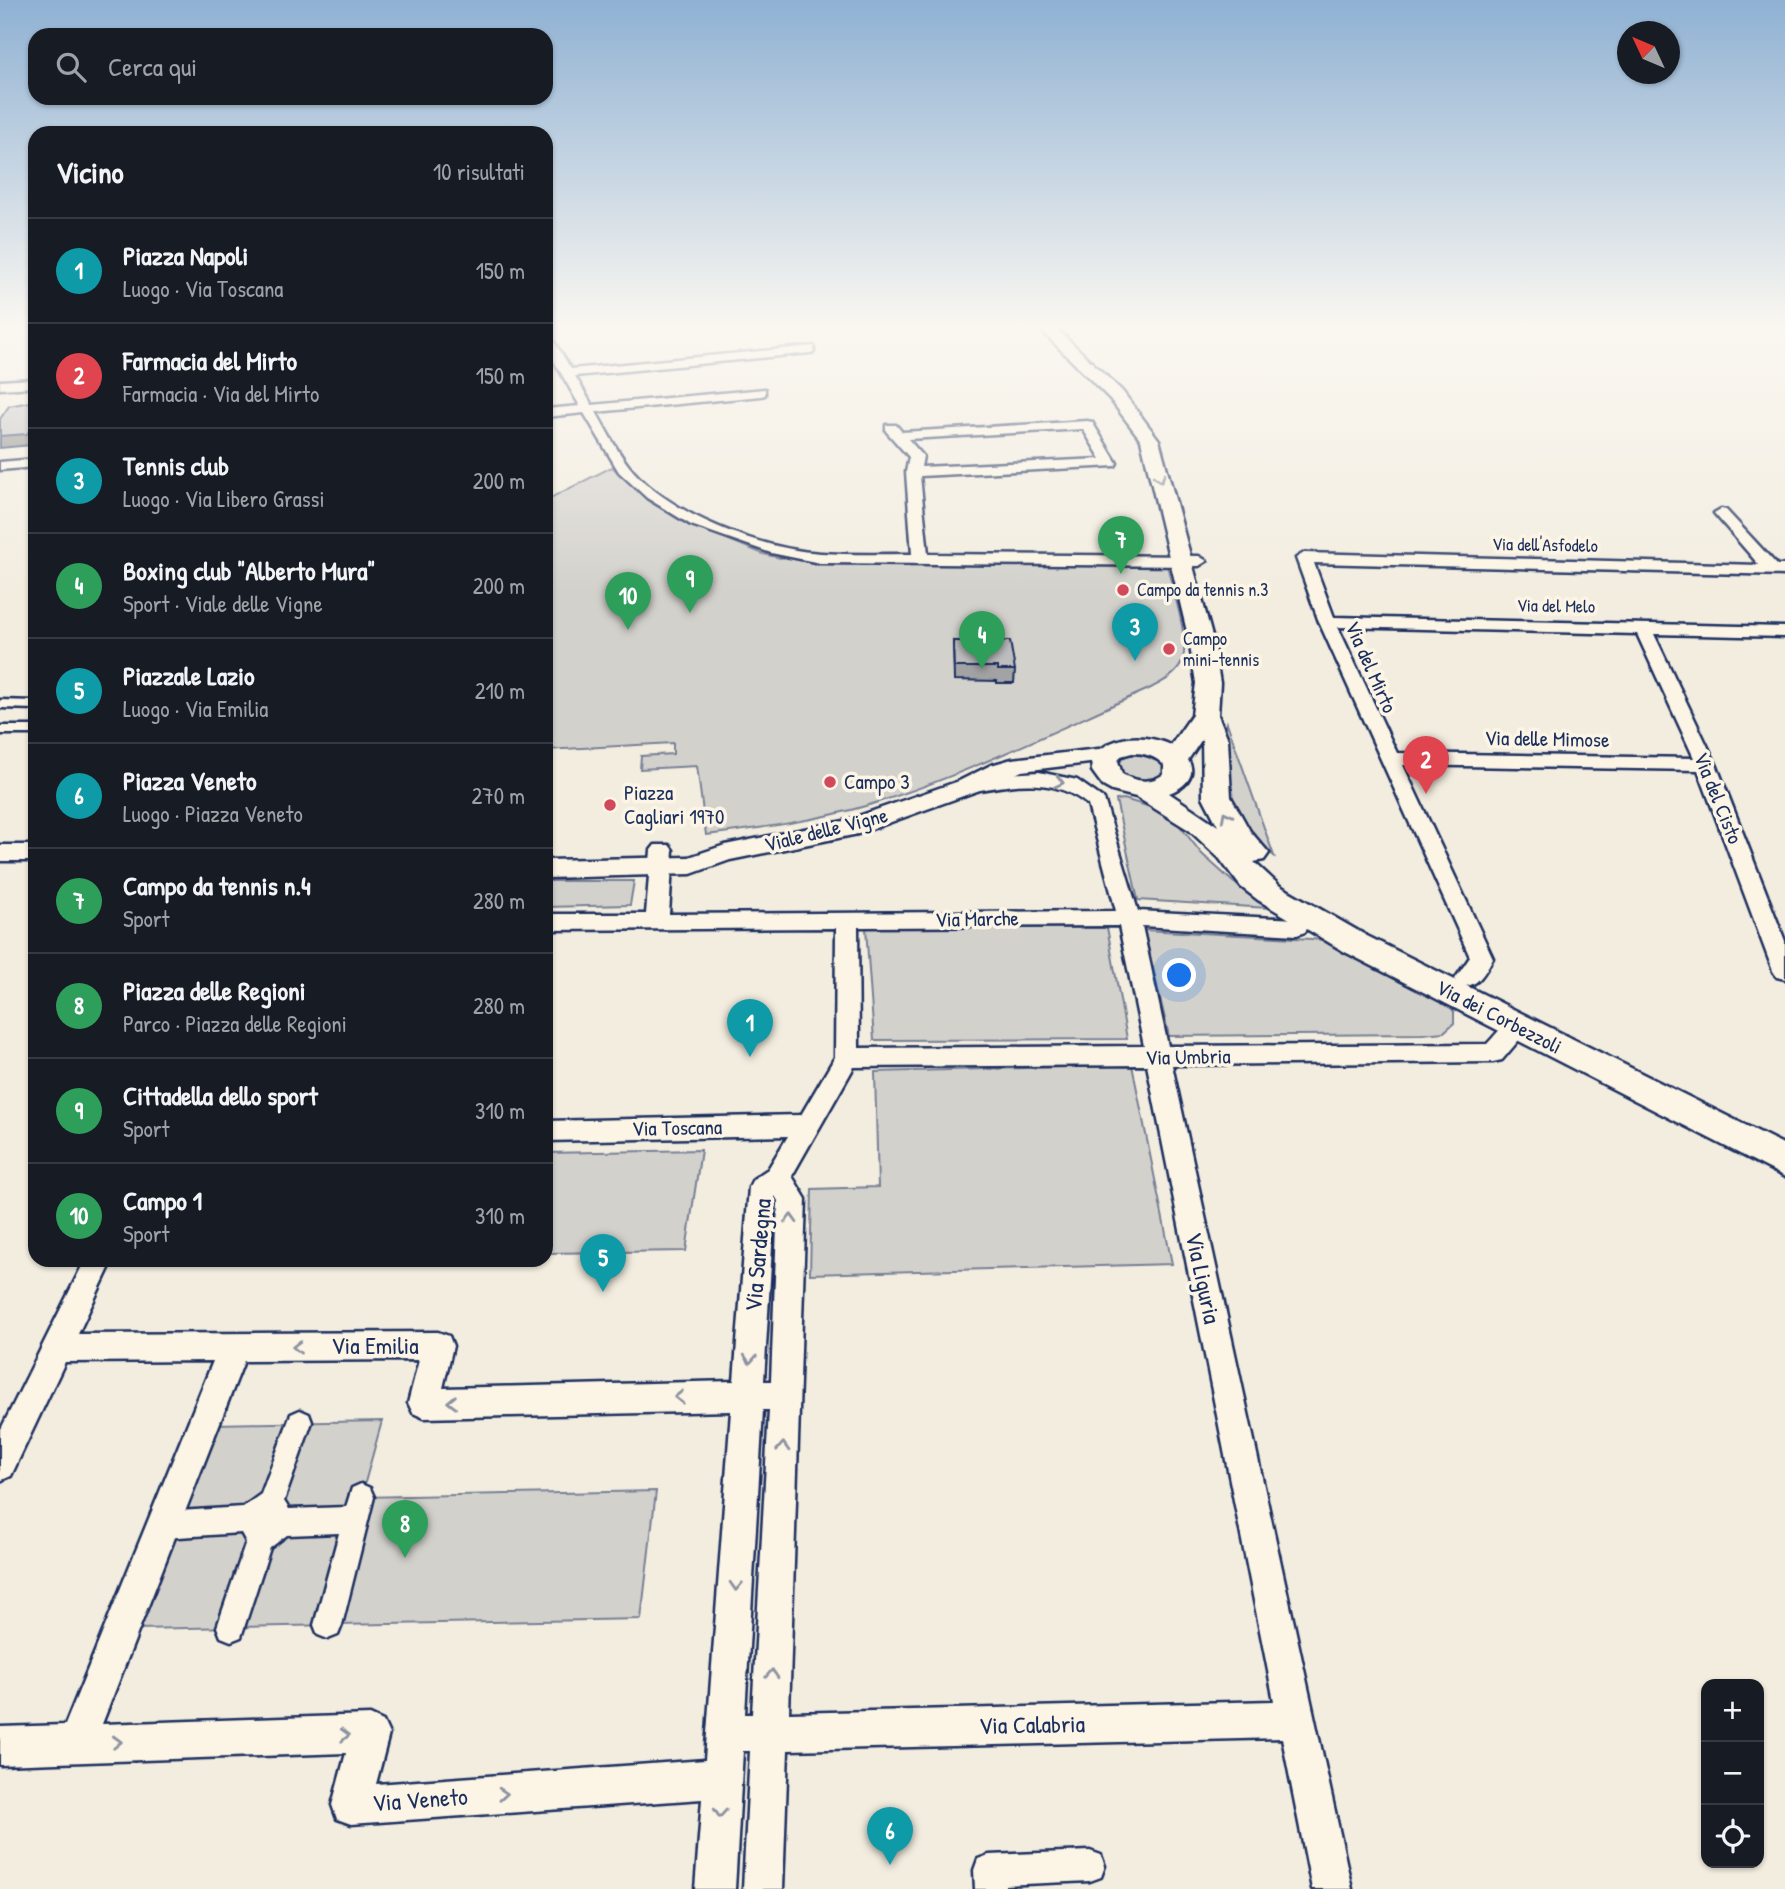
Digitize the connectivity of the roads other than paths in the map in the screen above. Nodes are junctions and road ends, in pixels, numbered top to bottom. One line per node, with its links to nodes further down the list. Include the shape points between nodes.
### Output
1 (599, 417): 9 (street, via 633,479 744,541 820,558)
2 (1136, 417): 11 (main road, one-way to 11, via 1150,440)
3 (1151, 417): 11 (main road, via 1166,440)
4 (28, 465): 5 (street)
5 (2, 468)
6 (913, 472): 6 (street, via 916,456 893,430 1087,425 1110,463); 8 (street)
7 (1721, 513): 13 (street)
8 (920, 555): 9 (street); 10 (street)
9 (858, 556): 10 (street)
10 (981, 557): 11 (street)
11 (1189, 558): 19 (main road, via 1208,683)
12 (1304, 558): 13 (street, Via dell'Asfodelo); 14 (street, Via del Mirto)
13 (1779, 570)
14 (1327, 622): 15 (street, Via del Melo); 22 (street, Via del Mirto)
15 (1643, 629): 16 (street, Via del Melo); 25 (street, Via del Cisto)
16 (1785, 632)
17 (0, 705): 18 (street)
18 (28, 705)
19 (1198, 727): 23 (main road); 37 (main road, one-way to 19, via 1238,836 1221,806 1215,739)
20 (0, 730): 21 (street)
21 (28, 730)
22 (1388, 759): 25 (street, Via delle Mimose); 44 (street, Via del Mirto, via 1482,958)
23 (1168, 763): 24 (main road, via 1124,746); 27 (main road, via 1160,788); 28 (main road, Via dei Corbezzoli)
24 (1106, 764): 26 (street, Viale delle Vigne, via 1044,760 1000,769); 27 (main road, Via dei Corbezzoli, via 1124,785)
25 (1706, 764): 43 (street, Via del Cisto)
26 (968, 786): 33 (street, Viale delle Vigne, via 849,828 725,853 691,865); 38 (street, Via Liguria, one-way to 38, via 1039,778 1066,782 1088,792 1097,803)
27 (1142, 789): 28 (main road, Via dei Corbezzoli)
28 (1199, 824): 29 (main road, Via dei Corbezzoli)
29 (1228, 851): 37 (main road, Via dei Corbezzoli); 45 (main road, Via dei Corbezzoli, via 1269,893 1356,944)
30 (0, 853): 31 (street)
31 (28, 853)
32 (553, 853): 33 (street, Viale delle Vigne)
33 (662, 858): 34 (street, Viale delle Vigne); 39 (street)
34 (553, 868)
35 (0, 869): 36 (street)
36 (28, 869)
37 (1269, 869): 44 (main road, Via dei Corbezzoli, via 1339,915)
38 (1129, 918): 40 (street, Via Marche); 42 (street, Via Marche); 46 (street, Via Liguria)
39 (657, 920): 40 (street, Via Marche); 41 (street, Via Marche)
40 (847, 921): 47 (street)
41 (553, 923)
42 (1297, 927)
43 (1785, 971)
44 (1467, 979): 50 (main road, Via dei Corbezzoli)
45 (1518, 1027): 46 (street, Via Umbria, via 1493,1053); 51 (main road, Via dei Corbezzoli)
46 (1156, 1057): 47 (street, Via Umbria); 65 (street, Via Liguria)
47 (847, 1058): 48 (street)
48 (807, 1125): 49 (street, Via Toscana); 52 (street)
49 (553, 1131)
50 (1785, 1140)
51 (1785, 1162)
52 (778, 1177): 56 (street, Via Sardegna, one-way to 56, via 763,1187 761,1200); 57 (street, Via Sardegna, one-way to 52, via 792,1199)
53 (96, 1267): 55 (street)
54 (233, 1347): 55 (street, Via Emilia); 56 (street, Via Emilia, one-way to 54, via 424,1403 438,1346); 61 (street)
55 (57, 1348): 59 (street)
56 (747, 1395): 57 (street); 67 (street, Via Sardegna, one-way to 67)
57 (785, 1395): 66 (street, Via Sardegna, one-way to 57)
58 (300, 1422): 60 (street)
59 (0, 1465)
60 (277, 1512): 62 (street); 63 (street, via 357,1508)
61 (163, 1525): 62 (street); 68 (street)
62 (253, 1530): 64 (street)
63 (328, 1625)
64 (231, 1627)
65 (1296, 1719): 66 (street, Via Calabria); 75 (street, Via Liguria)
66 (769, 1732): 67 (street); 73 (street, Via Sardegna)
67 (727, 1733): 70 (street, Via Sardegna)
68 (76, 1743): 69 (street, Via Veneto); 70 (street, Via Veneto, one-way to 70, via 370,1734 351,1805)
69 (0, 1745)
70 (722, 1778): 72 (street, Via Sardegna, one-way to 72)
71 (1090, 1866): 74 (street, via 989,1870)
72 (715, 1889)
73 (764, 1889)
74 (990, 1889)
75 (1332, 1889)

